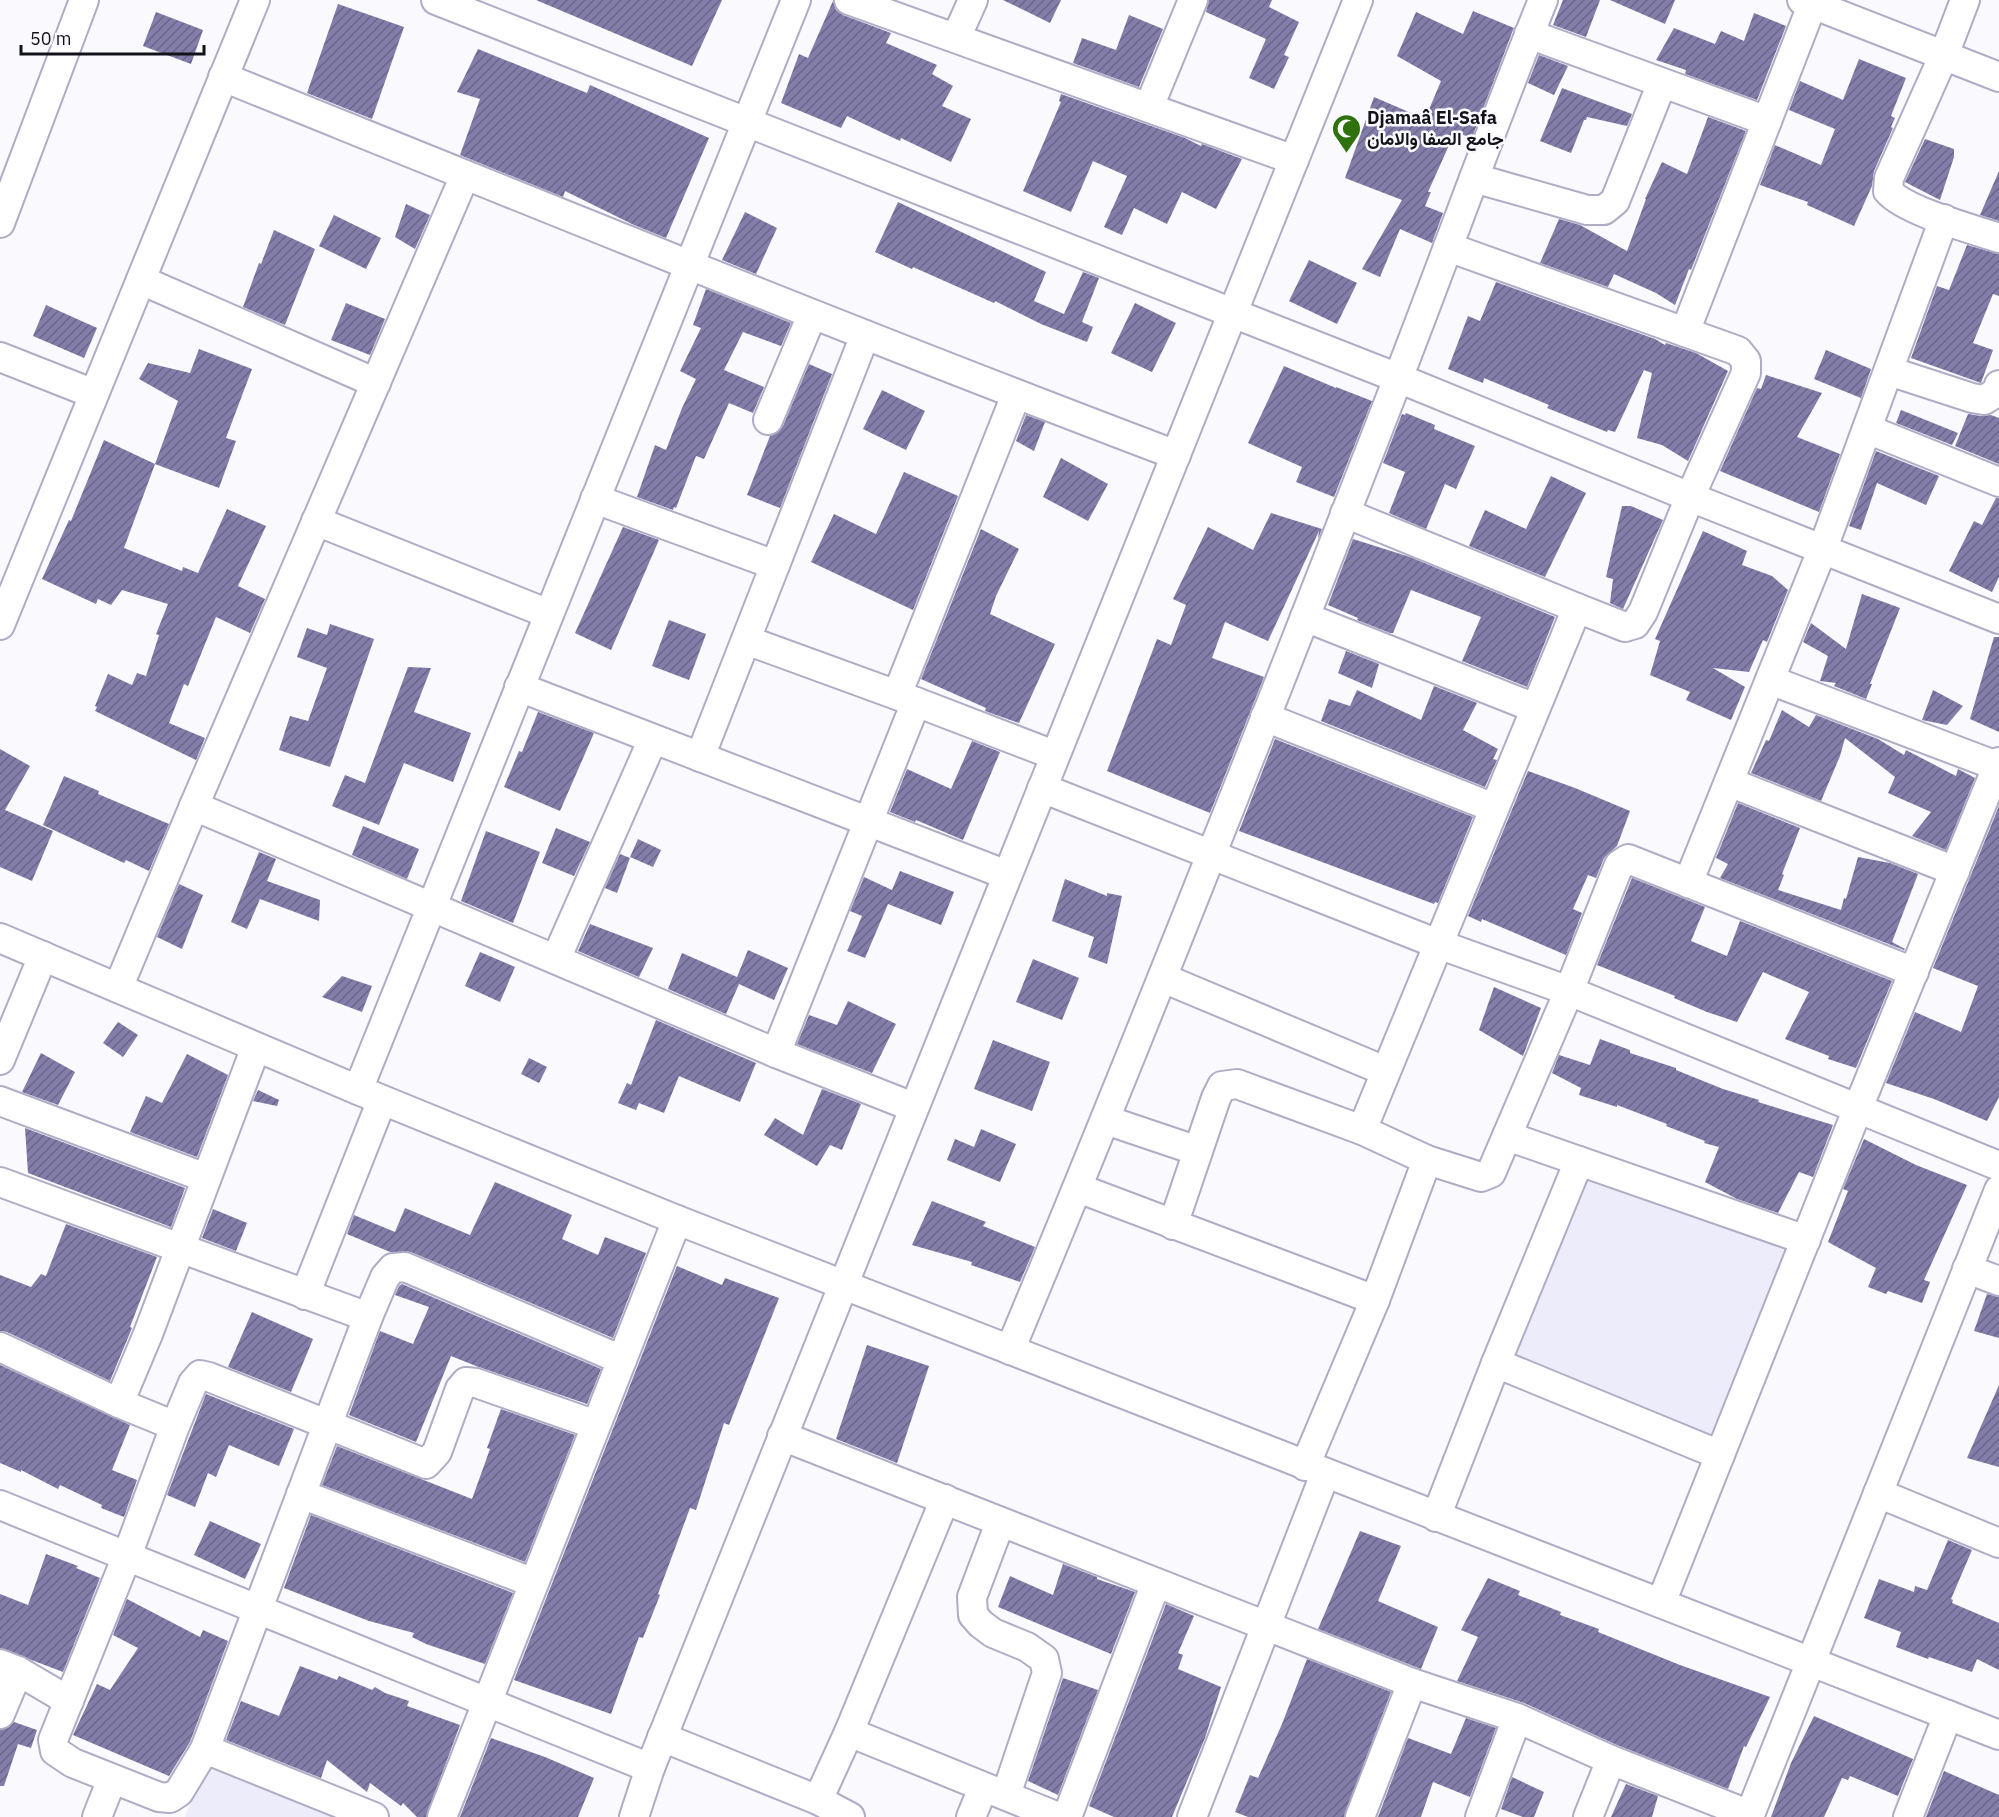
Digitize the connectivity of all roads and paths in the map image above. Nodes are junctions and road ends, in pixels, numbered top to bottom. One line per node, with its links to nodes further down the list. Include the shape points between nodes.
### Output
1 (84, 0): 25 (street)
2 (255, 0): 15 (street)
3 (436, 0): 20 (street)
4 (796, 0): 20 (street)
5 (849, 0): 13 (street)
6 (973, 0): 13 (street)
7 (1193, 0): 18 (street)
8 (1358, 0): 21 (street)
9 (1543, 0): 12 (street)
10 (1965, 0): 14 (street)
11 (1809, 1): 14 (street); 19 (street)
12 (1529, 34): 17 (street); 23 (street)
13 (956, 38): 18 (street)
14 (1944, 56): 16 (street); 24 (street, via 1889,178 1888,191 1896,200)
15 (224, 77): 22 (street); 29 (street)
16 (1999, 77)
17 (1662, 83): 19 (street); 23 (street, via 1615,201 1604,210 1587,210)
18 (1149, 107): 21 (street)
19 (1767, 121): 32 (street)
20 (747, 122): 28 (street); 30 (street)
21 (1294, 159): 30 (street)
22 (465, 175): 28 (street); 37 (street)
23 (1474, 178): 27 (street)
24 (1944, 219): 26 (street); 35 (street)
25 (0, 223)
26 (1999, 238)
27 (1448, 247): 32 (street); 36 (street)
28 (689, 266): 31 (street); 46 (street)
29 (141, 280): 37 (street); 39 (street)
30 (1232, 313): 36 (street); 43 (street)
31 (812, 315): 33 (street); 41 (street)
32 (1685, 332): 45 (street, via 1738,351 1746,362 1746,373)
33 (865, 335): 40 (street); 50 (street)
34 (0, 357): 39 (street)
35 (1889, 371): 38 (street, via 1984,400 1997,392); 42 (street)
36 (1398, 378): 45 (street); 47 (street)
37 (376, 383): 48 (street)
38 (1999, 384)
39 (94, 394): 55 (street)
40 (1016, 395): 43 (street); 59 (street)
41 (768, 420)
42 (1867, 429): 44 (street); 49 (street)
43 (1176, 454): 63 (street)
44 (1999, 483)
45 (1690, 497): 49 (street); 51 (street, via 1635,624 1625,627)
46 (595, 499): 50 (street); 52 (street)
47 (1346, 513): 51 (street); 53 (street)
48 (316, 521): 52 (street); 68 (street)
49 (1823, 548): 54 (street); 57 (street)
50 (775, 566): 56 (street)
51 (1577, 608): 60 (street)
52 (549, 614): 58 (street)
53 (1305, 617): 60 (street); 61 (street)
54 (1999, 619)
55 (0, 625)
56 (746, 640): 59 (street); 64 (street)
57 (1770, 680): 65 (street); 66 (street)
58 (519, 687): 62 (street); 75 (street)
59 (906, 698): 63 (street); 70 (street)
60 (1535, 708): 69 (street)
61 (1265, 717): 69 (street); 71 (street)
62 (653, 739): 64 (street); 79 (street)
63 (1054, 755): 67 (street)
64 (700, 757): 70 (street)
65 (1998, 764): 72 (street)
66 (1729, 782): 72 (street); 74 (street)
67 (1042, 788): 71 (street); 73 (street)
68 (194, 806): 75 (street); 82 (street)
69 (1494, 808): 77 (street)
70 (869, 822): 73 (street); 85 (street)
71 (1212, 855): 77 (street); 81 (street)
72 (1955, 872): 80 (street)
73 (1006, 876): 90 (street)
74 (1688, 883): 80 (street); 83 (street, via 1628,859 1623,861)
75 (431, 906): 79 (street); 88 (street)
76 (0, 938): 78 (street)
77 (1438, 944): 83 (street); 87 (street)
78 (43, 956): 82 (street); 86 (street)
79 (556, 959): 85 (street)
80 (1914, 972): 91 (street)
81 (1163, 978): 87 (street); 92 (street)
82 (118, 988): 84 (street)
83 (1569, 991): 91 (street); 94 (street)
84 (256, 1047): 88 (street); 99 (street)
85 (776, 1053): 90 (street)
86 (0, 1060)
87 (1385, 1071): 93 (street)
88 (370, 1095): 103 (street); 110 (street)
89 (0, 1101): 99 (street)
90 (914, 1107): 109 (street)
91 (1858, 1108): 98 (street); 105 (street)
92 (1106, 1120): 95 (street); 101 (street)
93 (1362, 1130): 95 (street, via 1237,1084 1222,1086); 96 (street)
94 (1507, 1136): 96 (street, via 1491,1173 1481,1177); 97 (street)
95 (1198, 1151): 104 (street)
96 (1427, 1160): 111 (street)
97 (1579, 1161): 105 (street); 116 (street)
98 (1999, 1166)
99 (206, 1178): 106 (street)
100 (0, 1182): 106 (street)
101 (1078, 1188): 104 (street); 114 (street)
102 (1999, 1190): 107 (street)
103 (677, 1221): 109 (street); 115 (street)
104 (1173, 1225): 111 (street)
105 (1806, 1240): 122 (street)
106 (179, 1249): 110 (street); 117 (street)
107 (1967, 1269): 108 (street); 124 (street)
108 (1999, 1281)
109 (842, 1285): 114 (street); 121 (street)
110 (305, 1295): 112 (street)
111 (1375, 1300): 123 (street)
112 (368, 1317): 115 (street, via 385,1277 393,1268 405,1267); 118 (street)
113 (0, 1347): 117 (street)
114 (1010, 1350): 123 (street)
115 (622, 1360): 119 (street)
116 (1496, 1363): 122 (street); 128 (street)
117 (119, 1403): 120 (street)
118 (327, 1424): 119 (street, via 426,1464 437,1452 466,1382); 120 (street, via 200,1375); 125 (street)
119 (596, 1425): 132 (street)
120 (175, 1426): 131 (street)
121 (782, 1436): 126 (street); 147 (street)
122 (1720, 1455): 134 (street)
123 (1315, 1470): 128 (street); 136 (street)
124 (1878, 1493): 130 (street); 137 (street)
125 (301, 1494): 132 (street); 135 (street)
126 (945, 1499): 129 (street); 145 (street)
127 (0, 1504): 131 (street)
128 (1436, 1517): 134 (street)
129 (1000, 1523): 133 (street); 152 (street, via 972,1597 972,1614 993,1633 1044,1659 1047,1673)
130 (1998, 1539)
131 (128, 1556): 135 (street); 140 (street)
132 (534, 1583): 141 (street)
133 (1156, 1584): 136 (street); 162 (street)
134 (1662, 1604): 137 (street)
135 (257, 1608): 141 (street); 148 (street)
136 (1267, 1626): 139 (street); 163 (street)
137 (1811, 1662): 143 (street); 154 (street)
138 (9, 1668): 140 (street); 142 (street)
139 (1412, 1683): 144 (street); 164 (street)
140 (69, 1701): 151 (street, via 52,1740 55,1751)
141 (486, 1702): 150 (street); 157 (street)
142 (0, 1714)
143 (1948, 1715): 146 (street); 167 (street)
144 (1516, 1718): 149 (street); 165 (street)
145 (849, 1732): 152 (street); 153 (street)
146 (1999, 1735)
147 (662, 1737): 150 (street); 153 (street)
148 (205, 1749): 151 (street, via 178,1792 170,1798); 156 (street)
149 (1611, 1760): 154 (street); 166 (street)
150 (650, 1768): 158 (street)
151 (112, 1779): 155 (street)
152 (995, 1792): 160 (street); 161 (street)
153 (818, 1800): 159 (street)
154 (1749, 1816)
155 (97, 1817)
156 (374, 1817)
157 (442, 1817)
158 (634, 1817)
159 (850, 1817)
160 (971, 1817)
161 (1058, 1817)
162 (1067, 1817)
163 (1192, 1817)
164 (1360, 1817)
165 (1480, 1817)
166 (1588, 1817)
167 (1908, 1817)

